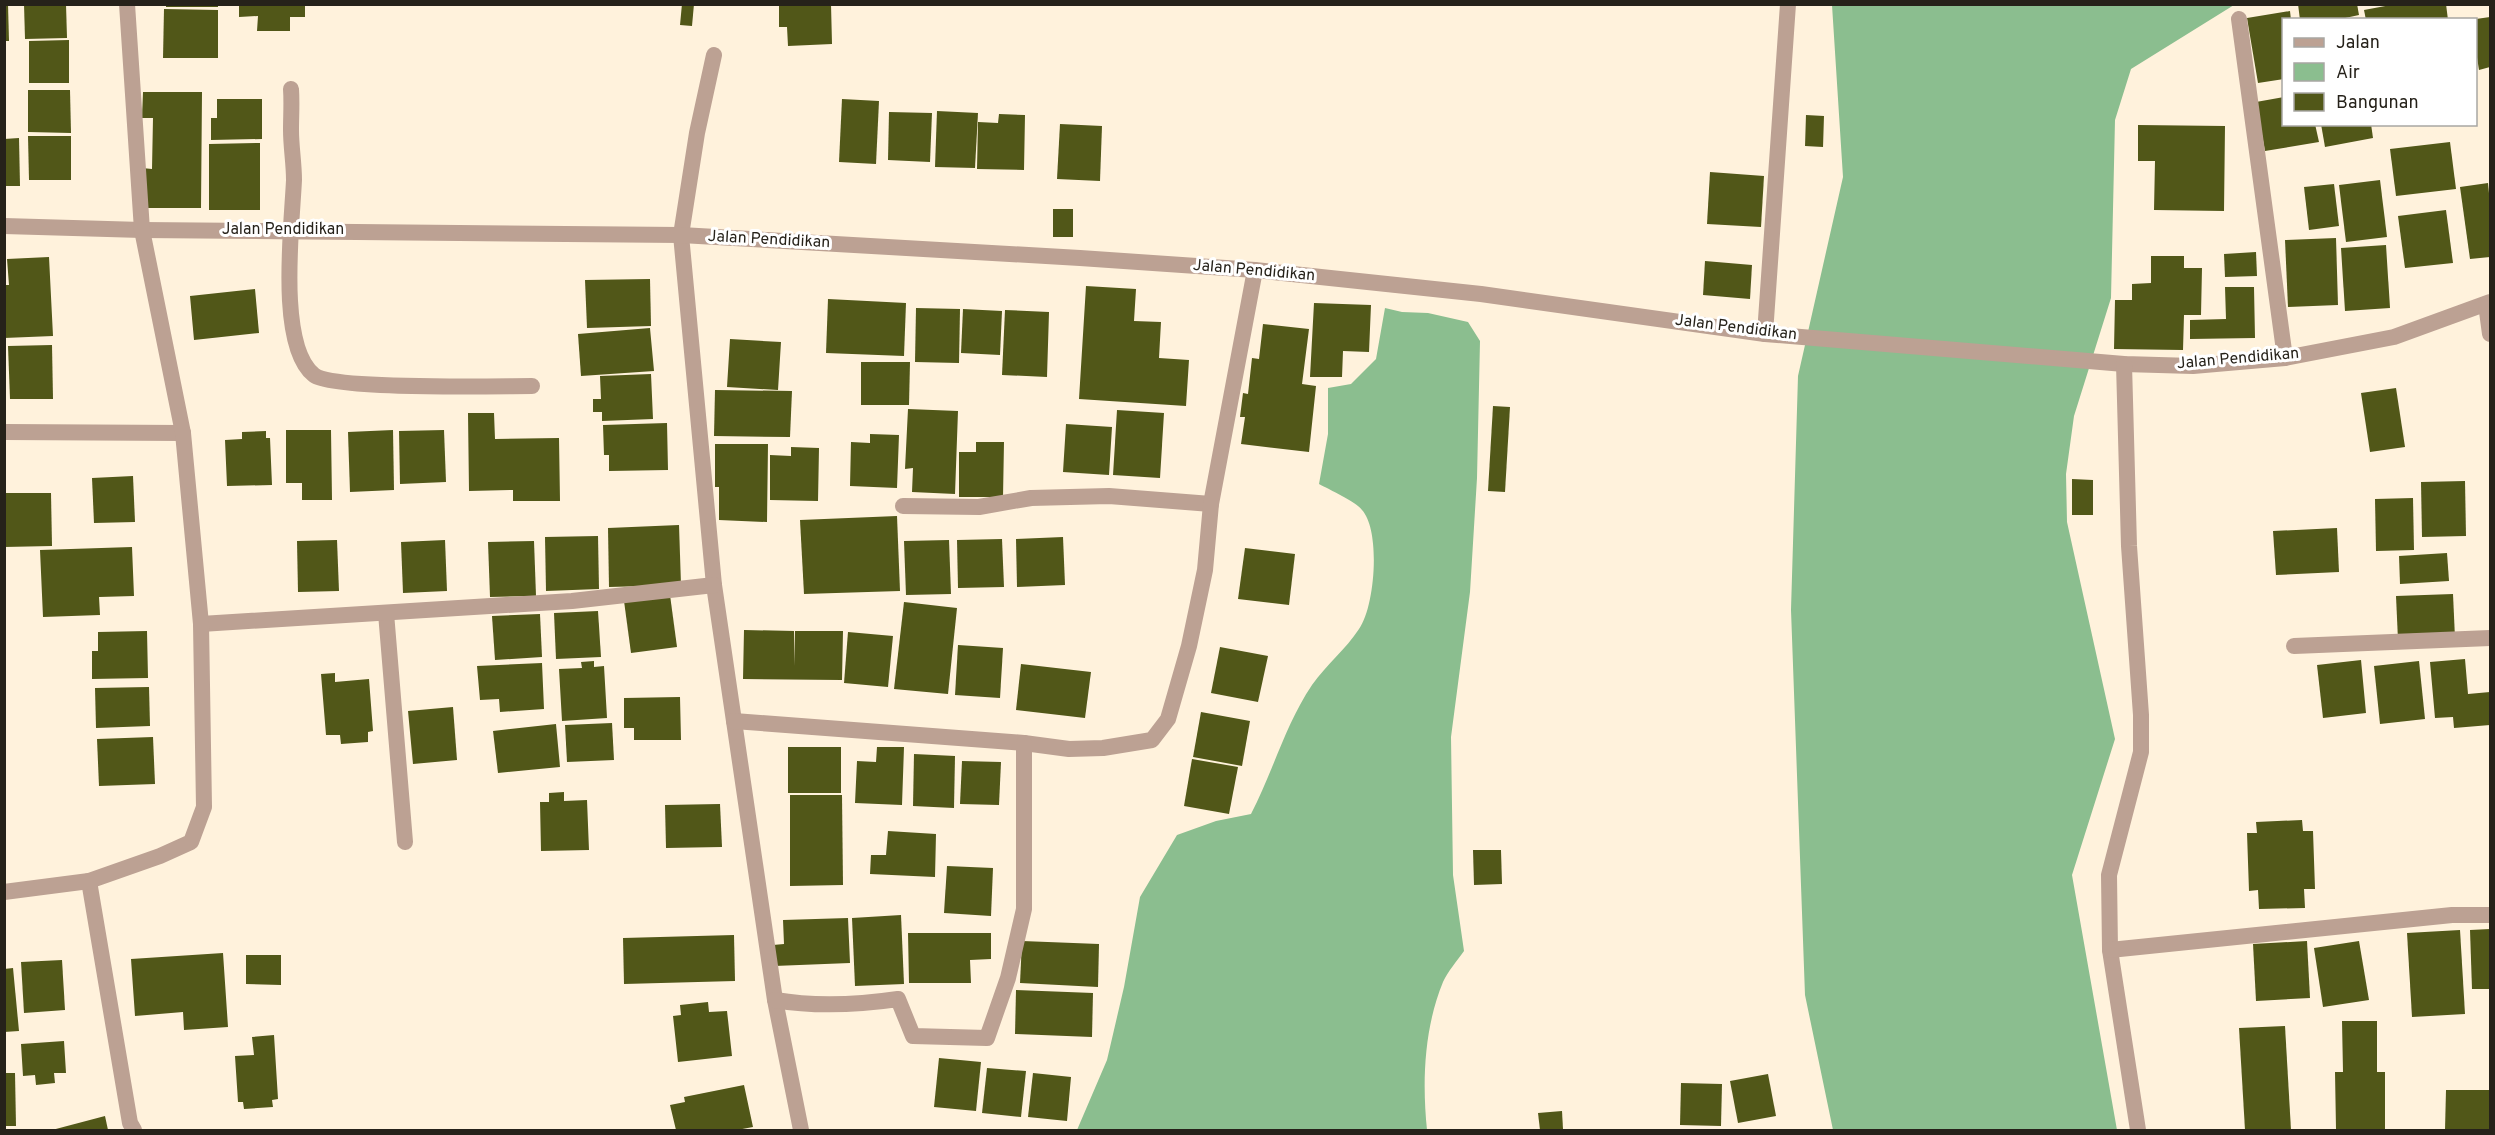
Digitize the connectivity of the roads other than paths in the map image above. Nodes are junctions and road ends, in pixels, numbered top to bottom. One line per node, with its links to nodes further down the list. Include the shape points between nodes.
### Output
1 (128, 4): 7 (street)
2 (1788, 4): 12 (street)
3 (2239, 19): 14 (street)
4 (714, 55): 9 (street)
5 (291, 89): 8 (street, via 294,180)
6 (4, 226): 7 (street, Jalan Pendidikan)
7 (142, 230): 8 (street, Jalan Pendidikan); 18 (street)
8 (290, 230): 9 (street, Jalan Pendidikan); 16 (street, via 292,330 298,355 315,376 372,384)
9 (681, 235): 10 (street, Jalan Pendidikan); 21 (street)
10 (1255, 270): 12 (street, Jalan Pendidikan, via 1480,294); 19 (street)
11 (2488, 303): 13 (street); 14 (street, Jalan Pendidikan, via 2394,337)
12 (1764, 334): 15 (street, Jalan Pendidikan)
13 (2490, 334)
14 (2285, 358): 15 (street, Jalan Pendidikan, via 2193,366)
15 (2120, 363): 32 (street, via 2142,715 2141,752 2109,875)
16 (532, 386)
17 (4, 432): 18 (street)
18 (183, 433): 23 (street)
19 (1211, 504): 20 (street, via 1109,496 1031,498 980,507); 27 (street, via 1205,570 1189,646 1168,719 1152,741 1069,749)
20 (903, 506)
21 (714, 585): 22 (street, via 572,602); 26 (street)
22 (386, 612): 23 (street); 28 (street)
23 (201, 624): 29 (street, via 204,807 191,842)
24 (2490, 638): 25 (street)
25 (2294, 646)
26 (734, 721): 27 (street); 33 (street)
27 (1024, 743): 33 (street, via 1024,909 1008,978 987,1038 913,1036 898,999 805,1005)
28 (405, 842)
29 (89, 881): 30 (street); 34 (street)
30 (4, 892)
31 (2490, 915): 32 (street, via 2452,915)
32 (2110, 950): 36 (street)
33 (775, 1000): 35 (street)
34 (134, 1131)
35 (801, 1131)
36 (2138, 1131)

